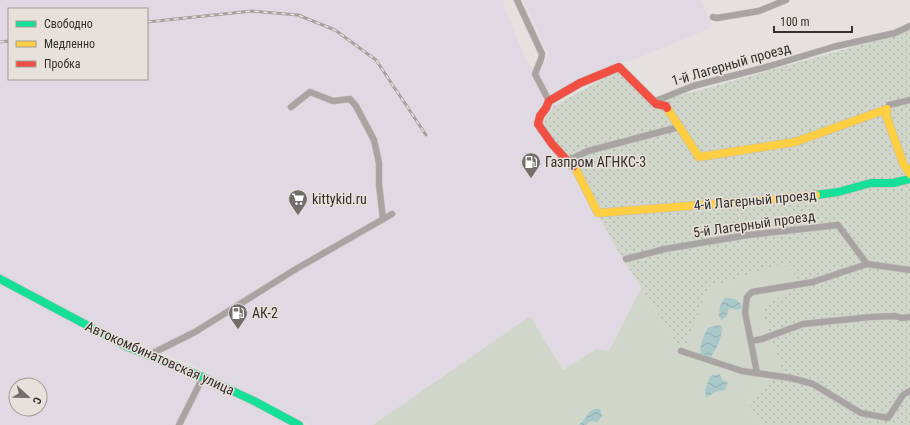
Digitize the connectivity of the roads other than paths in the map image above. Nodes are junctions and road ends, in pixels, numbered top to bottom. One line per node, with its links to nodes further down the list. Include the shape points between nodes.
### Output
1 (517, 0): 6 (street, via 541,50 542,59 535,74)
2 (786, 0): 3 (street, via 759,10)
3 (713, 17)
4 (910, 26): 7 (street, 1-й Лагерный проезд, via 895,33 833,47 693,86)
5 (910, 100): 9 (street)
6 (549, 101): 7 (street, via 580,83 619,67); 11 (street, via 538,124)
7 (653, 102): 10 (street, via 666,106)
8 (291, 107): 15 (street, via 310,92 333,101 350,99 356,106 374,140 379,163)
9 (888, 107): 10 (street, via 795,142 704,157 699,157); 12 (street, via 886,115 903,163)
10 (679, 126): 11 (street, via 594,149)
11 (568, 161): 13 (street, 4-й Лагерный проезд, via 576,170 598,213 778,199 838,192 871,183)
12 (910, 174)
13 (910, 179)
14 (392, 214): 15 (street)
15 (383, 219): 23 (street, via 195,332)
16 (626, 259): 17 (street, 5-й Лагерный проезд, via 665,249 748,235 838,225)
17 (867, 264): 18 (street); 21 (street, via 814,282 752,292 747,298 745,312)
18 (910, 270)
19 (0, 279): 23 (street, Автокомбинатовская улица, via 128,347)
20 (910, 317): 21 (street, via 871,317 803,324)
21 (751, 342): 24 (street)
22 (681, 352): 24 (street, via 742,371)
23 (149, 355): 25 (street, Автокомбинатовская улица)
24 (757, 373): 26 (street, via 813,384 861,413 888,418 903,394)
25 (203, 377): 27 (street); 28 (street, Автокомбинатовская улица, via 254,400)
26 (910, 391)
27 (179, 425)
28 (299, 425)

